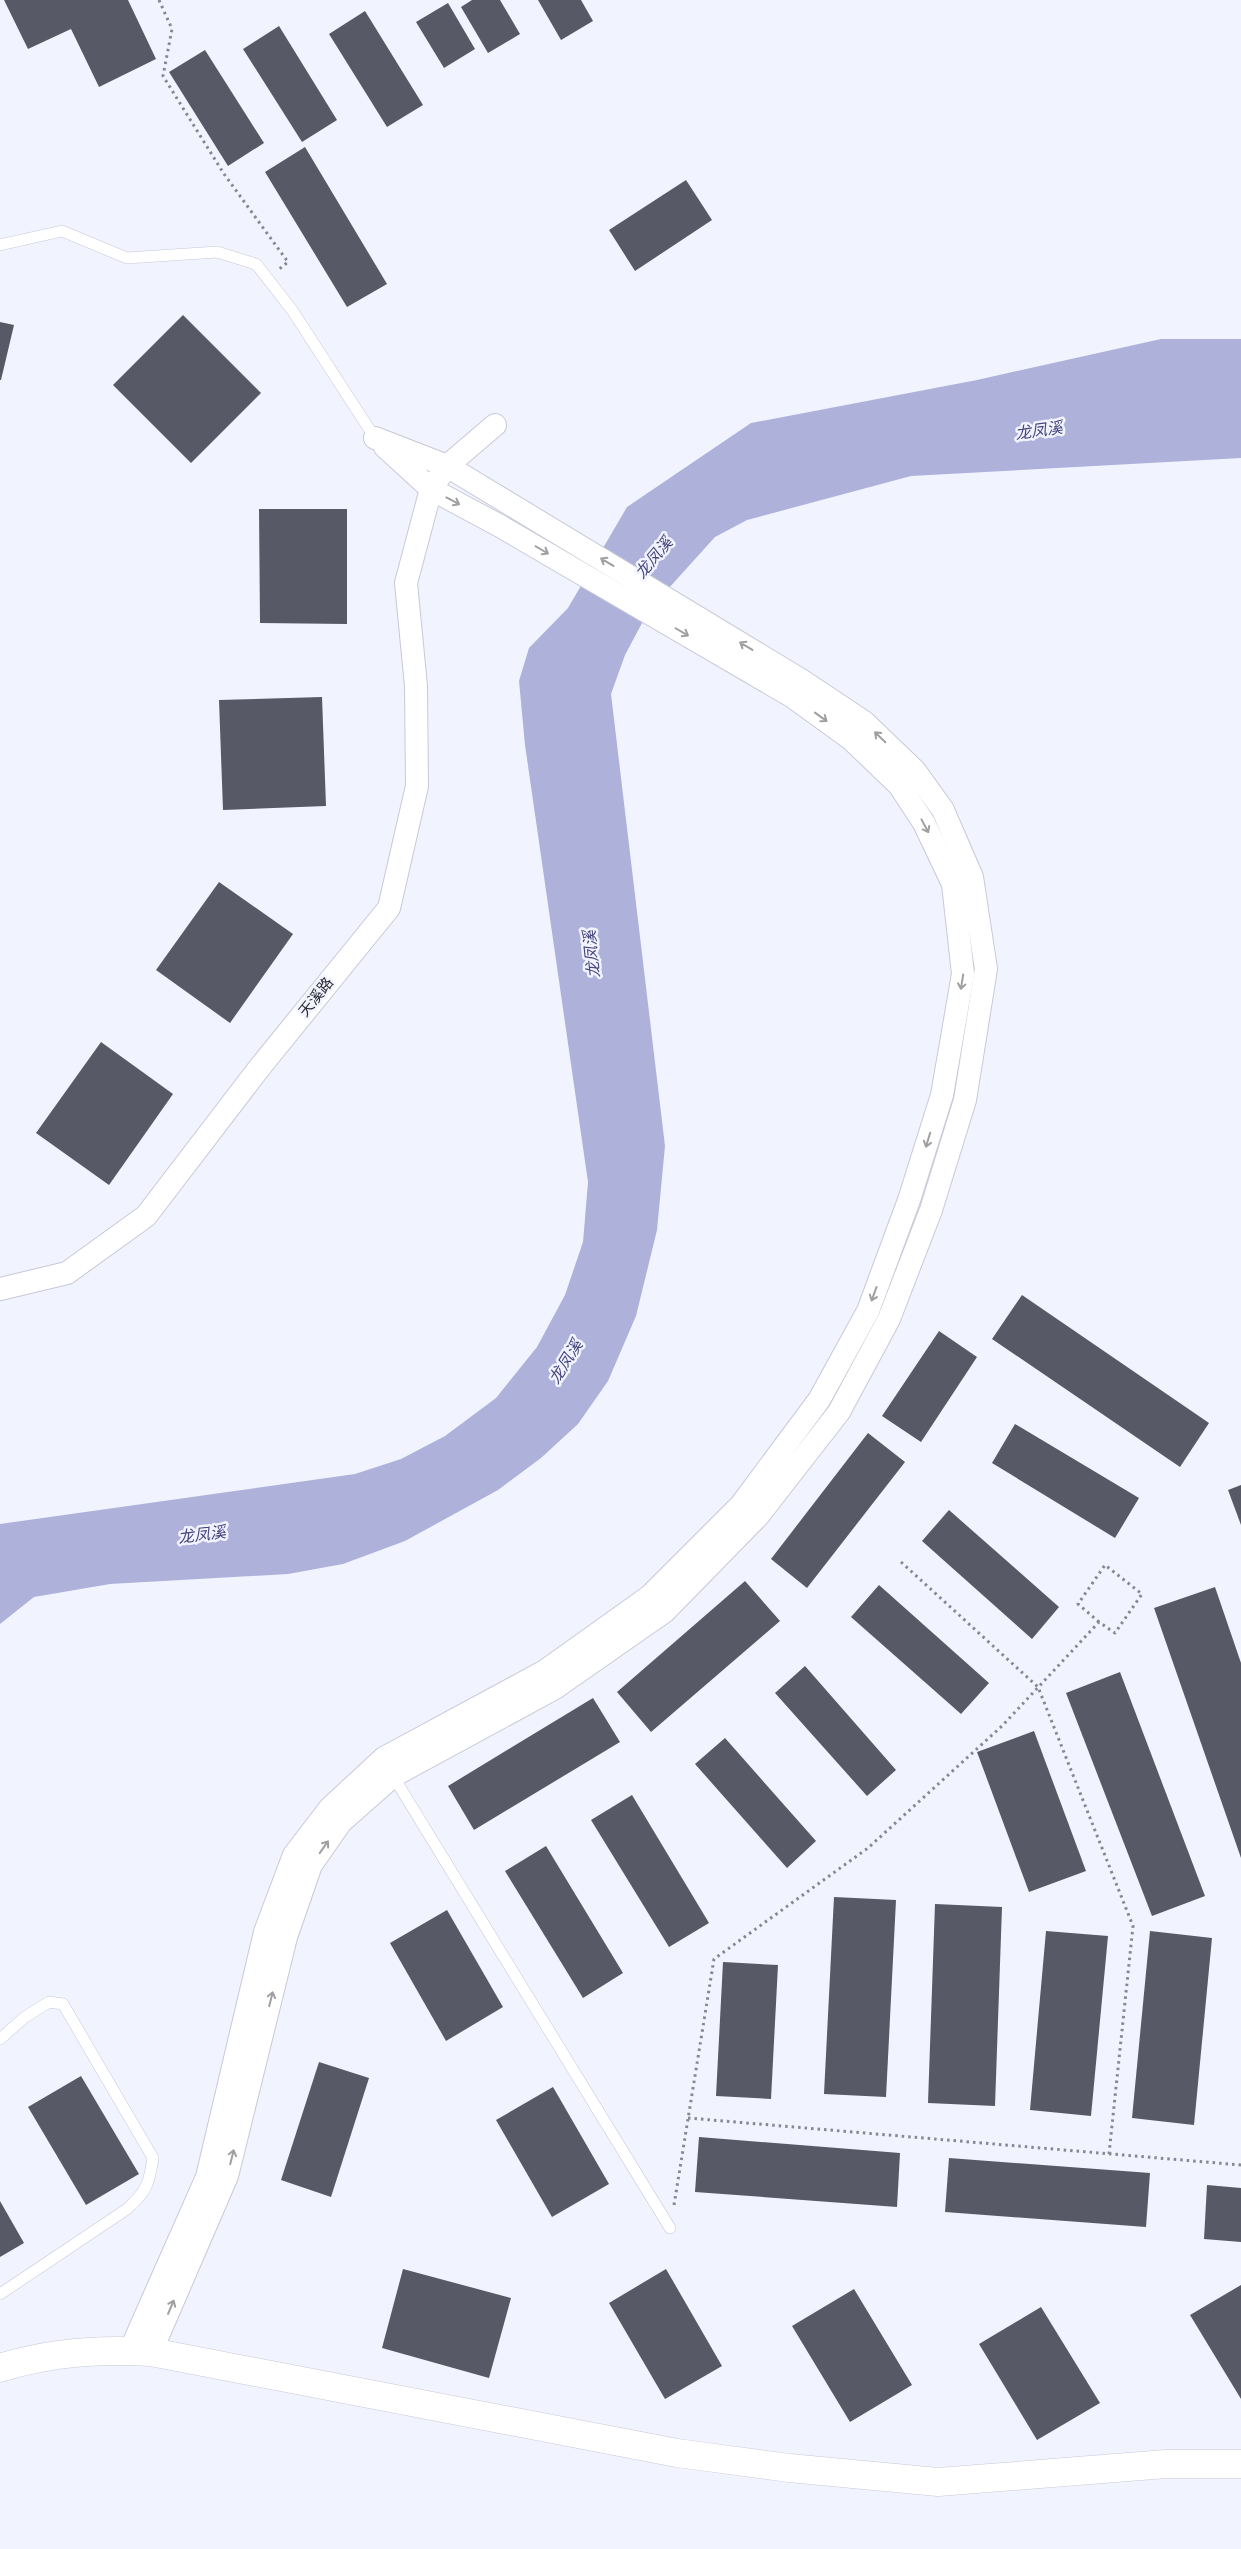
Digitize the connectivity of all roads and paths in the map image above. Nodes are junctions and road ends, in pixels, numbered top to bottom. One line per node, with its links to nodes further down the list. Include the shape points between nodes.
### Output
1 (160, 0): 3 (path, via 172,29 163,76 224,174 288,262)
2 (0, 245): 3 (lane, via 62,231 127,258 217,252 256,264)
3 (267, 278): 5 (lane, via 292,310)
4 (495, 425): 6 (street)
5 (375, 438): 6 (street); 7 (street)
6 (447, 466): 7 (street); 8 (street, one-way to 6, via 864,722 801,680)
7 (431, 489): 8 (street, one-way to 8, via 793,697); 9 (street, 天溪路, via 406,583 416,686 417,786 389,908 260,1067 146,1216 68,1273)
8 (907, 778): 13 (street, one-way to 13, via 953,884 964,974 942,1095 909,1200 868,1311 819,1400 741,1505 650,1596 545,1671); 15 (street, via 942,810 972,877 986,969 965,1100 930,1210 889,1319 839,1412 758,1516 664,1612 555,1688)
9 (0, 1289)
10 (901, 1562): 12 (path)
11 (1099, 1622): 11 (path, via 1115,1633 1142,1594 1106,1565 1078,1604); 12 (path)
12 (1038, 1687): 17 (path, via 1002,1726 868,1848 714,1959); 18 (path, via 1133,1926)
13 (398, 1751): 14 (street, via 384,1758); 15 (lane)
14 (369, 1772): 15 (lane); 22 (street, via 330,1808 294,1855 265,1932 207,2177)
15 (393, 1776): 20 (lane); 22 (street, one-way to 15, via 227,2176 286,1937 311,1865 341,1822)
16 (0, 2039): 21 (lane, via 49,2002 63,2004 153,2158 143,2194 127,2209)
17 (688, 2118): 18 (path); 20 (path)
18 (1109, 2154): 19 (path)
19 (1241, 2165)
20 (670, 2228)
21 (0, 2294)
22 (141, 2351): 23 (street, via 31,2358); 24 (street, via 677,2453 789,2468 938,2482 1166,2464)
23 (0, 2368)
24 (1241, 2464)

